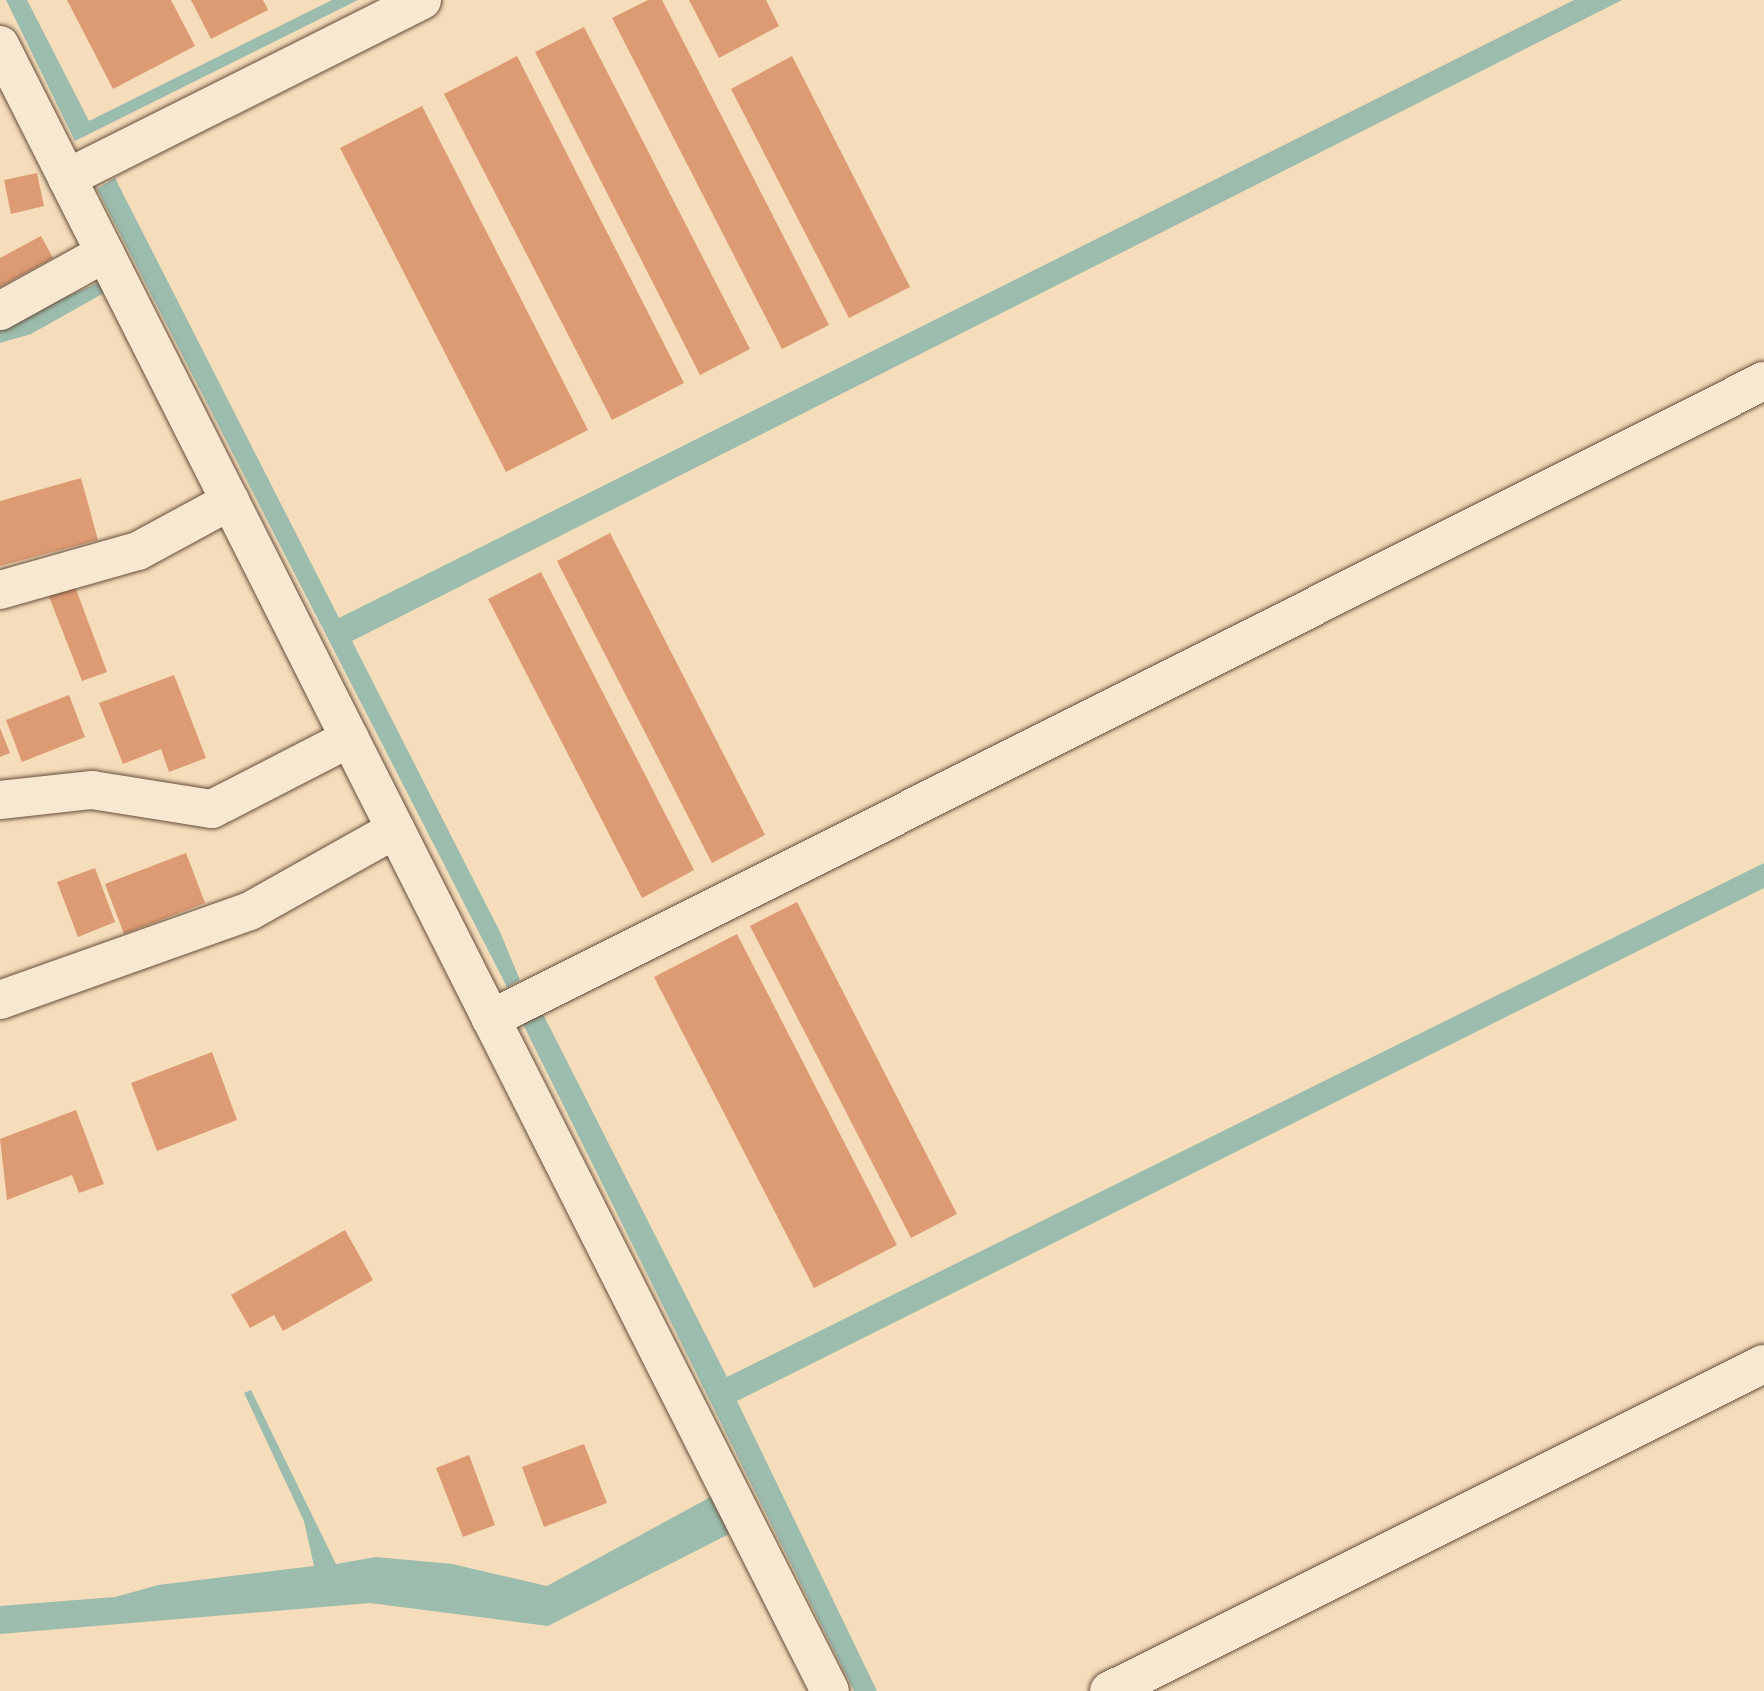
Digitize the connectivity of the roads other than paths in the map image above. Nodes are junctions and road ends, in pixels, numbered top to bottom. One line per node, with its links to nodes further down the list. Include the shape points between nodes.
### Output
1 (422, 0): 3 (street)
2 (0, 45): 3 (street)
3 (67, 178): 4 (street)
4 (105, 253): 5 (street); 7 (street)
5 (0, 311)
6 (1764, 381): 13 (street)
7 (230, 501): 8 (street, via 138,551); 9 (street)
8 (0, 590)
9 (350, 738): 10 (street, via 212,810 92,790); 11 (street)
10 (0, 800)
11 (396, 830): 12 (street, via 250,911); 13 (street)
12 (0, 1000)
13 (491, 1019): 15 (street)
14 (1764, 1364): 16 (street)
15 (830, 1691)
16 (1109, 1691)

